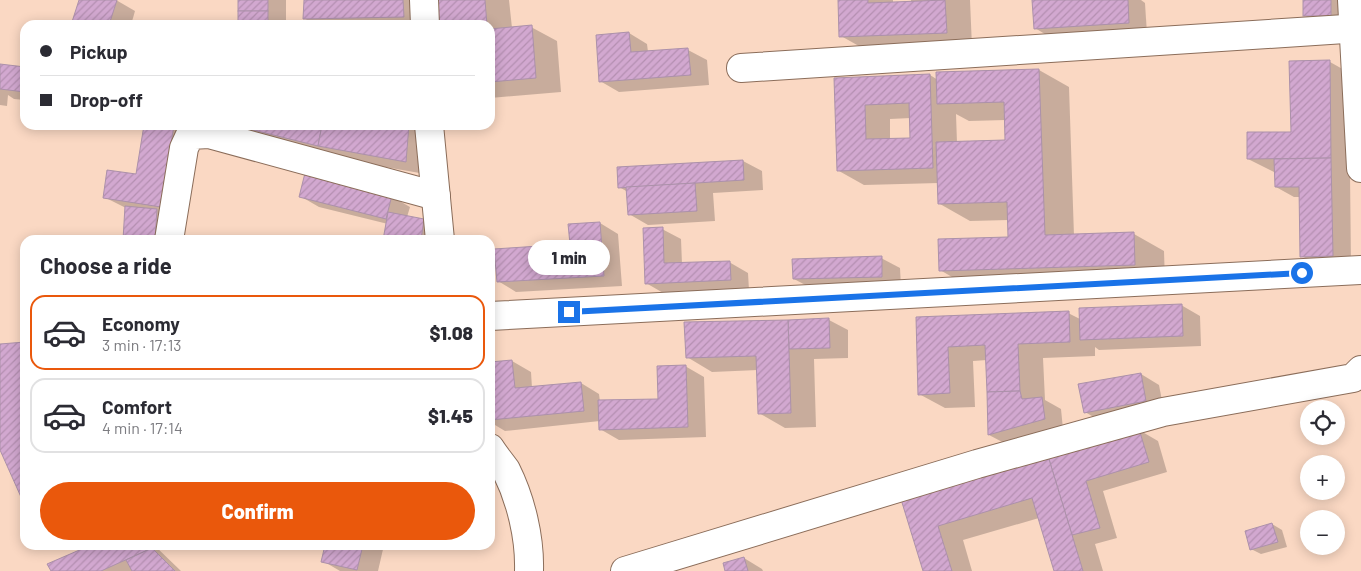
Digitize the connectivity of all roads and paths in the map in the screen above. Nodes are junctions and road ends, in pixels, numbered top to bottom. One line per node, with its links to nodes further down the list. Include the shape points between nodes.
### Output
1 (424, 0): 3 (street)
2 (1352, 0): 4 (street)
3 (425, 20)
4 (1357, 28): 5 (street); 7 (street)
5 (740, 68)
6 (429, 130): 8 (street)
7 (1361, 168)
8 (436, 196): 9 (street, via 209,134 190,134 184,148); 10 (street)
9 (170, 235)
10 (440, 235)
11 (1361, 270): 12 (street)
12 (495, 316)
13 (1358, 382): 16 (street, via 1163,412 977,464)
14 (495, 455): 15 (street, via 506,470 520,507)
15 (530, 571)
16 (625, 571)

